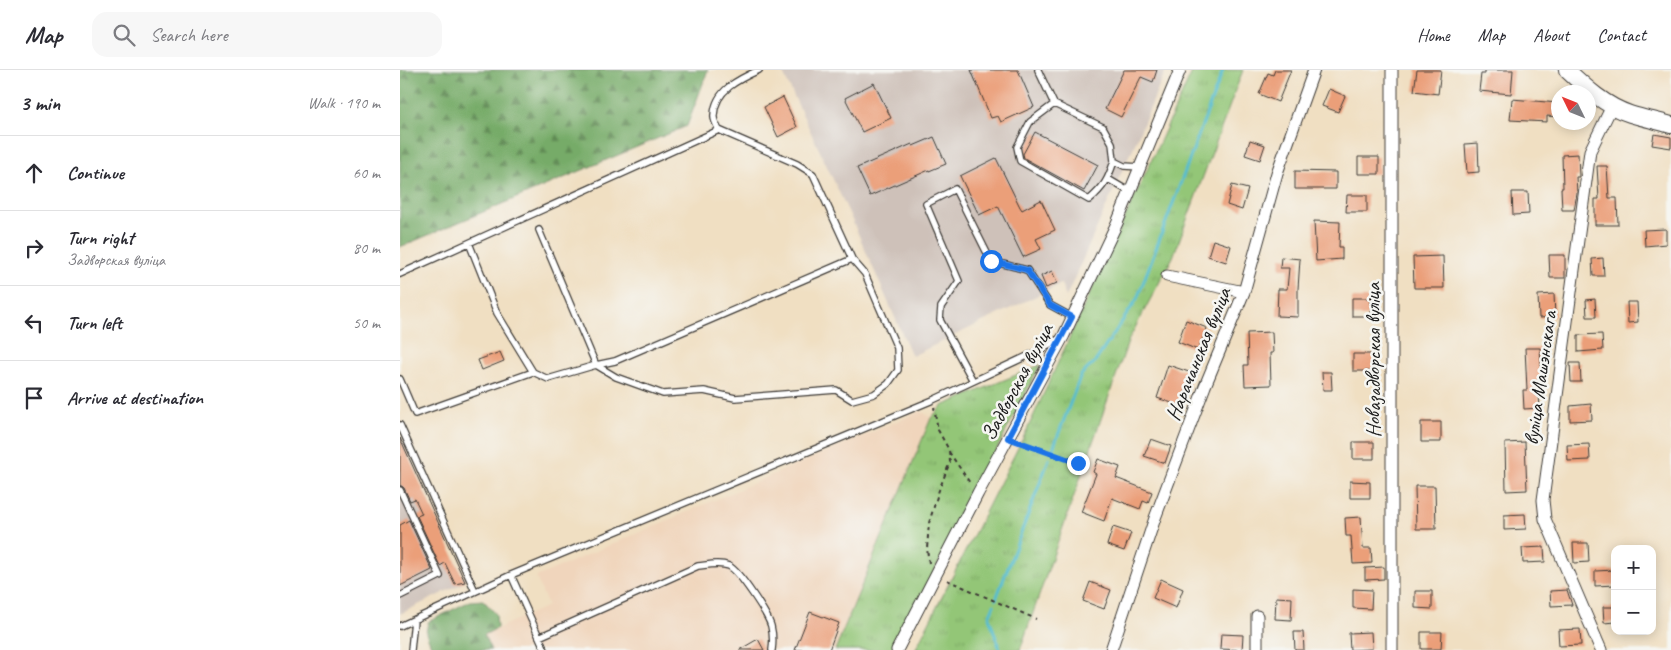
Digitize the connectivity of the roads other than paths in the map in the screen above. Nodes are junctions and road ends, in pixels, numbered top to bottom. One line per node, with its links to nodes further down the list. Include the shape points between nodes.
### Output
1 (758, 70): 10 (lane, via 736,80 724,91 713,116)
2 (1038, 70): 7 (lane)
3 (1180, 70): 12 (street, Задворская вуліца)
4 (1314, 70): 20 (street, Нарачанская вуліца, via 1277,173)
5 (1392, 70): 42 (street, Новазадворская вуліца)
6 (1567, 70): 8 (main road)
7 (1054, 104): 11 (lane, via 1103,127 1112,143); 13 (lane, via 1030,122 1017,147 1020,161 1089,200)
8 (1612, 106): 9 (main road); 43 (street, вуліца Машэнскага, via 1590,151 1543,500 1546,519)
9 (1671, 125)
10 (719, 130): 16 (lane); 17 (lane, via 813,174)
11 (1114, 161): 12 (lane, via 1124,166); 13 (lane)
12 (1140, 167): 14 (street, Задворская вуліца)
13 (1108, 178): 14 (lane)
14 (1130, 192): 21 (street, Задворская вуліца)
15 (540, 230): 23 (lane)
16 (469, 243): 18 (lane); 24 (lane, via 497,313)
17 (852, 260): 23 (lane, via 615,362); 23 (lane, via 865,274 897,348 898,370 888,384 874,394 852,400 836,390 734,398 704,391 663,394 616,377)
18 (400, 274)
19 (1167, 276): 20 (street)
20 (1244, 292): 40 (street, Нарачанская вуліца, via 1155,518)
21 (1072, 317): 22 (street, Задворская вуліца); 26 (lane, via 1050,305 1027,270 991,261 955,189 926,204 959,281 941,307 940,320)
22 (1064, 335): 26 (lane, via 1038,351); 39 (street, Задворская вуліца)
23 (596, 365): 24 (lane, via 548,379)
24 (533, 372): 25 (lane, via 415,414)
25 (400, 379)
26 (973, 381): 29 (lane)
27 (400, 425): 30 (lane)
28 (400, 490): 31 (lane, via 440,576)
29 (511, 575): 30 (lane); 35 (lane)
30 (475, 591): 33 (lane)
31 (400, 596)
32 (1257, 616): 41 (street)
33 (414, 620): 34 (lane); 36 (lane)
34 (400, 626)
35 (539, 637): 37 (lane); 38 (lane, via 698,566 720,563 734,571 746,584 771,626)
36 (411, 650)
37 (545, 650)
38 (772, 650)
39 (897, 650)
40 (1111, 650)
41 (1257, 650)
42 (1392, 650)
43 (1602, 650)

